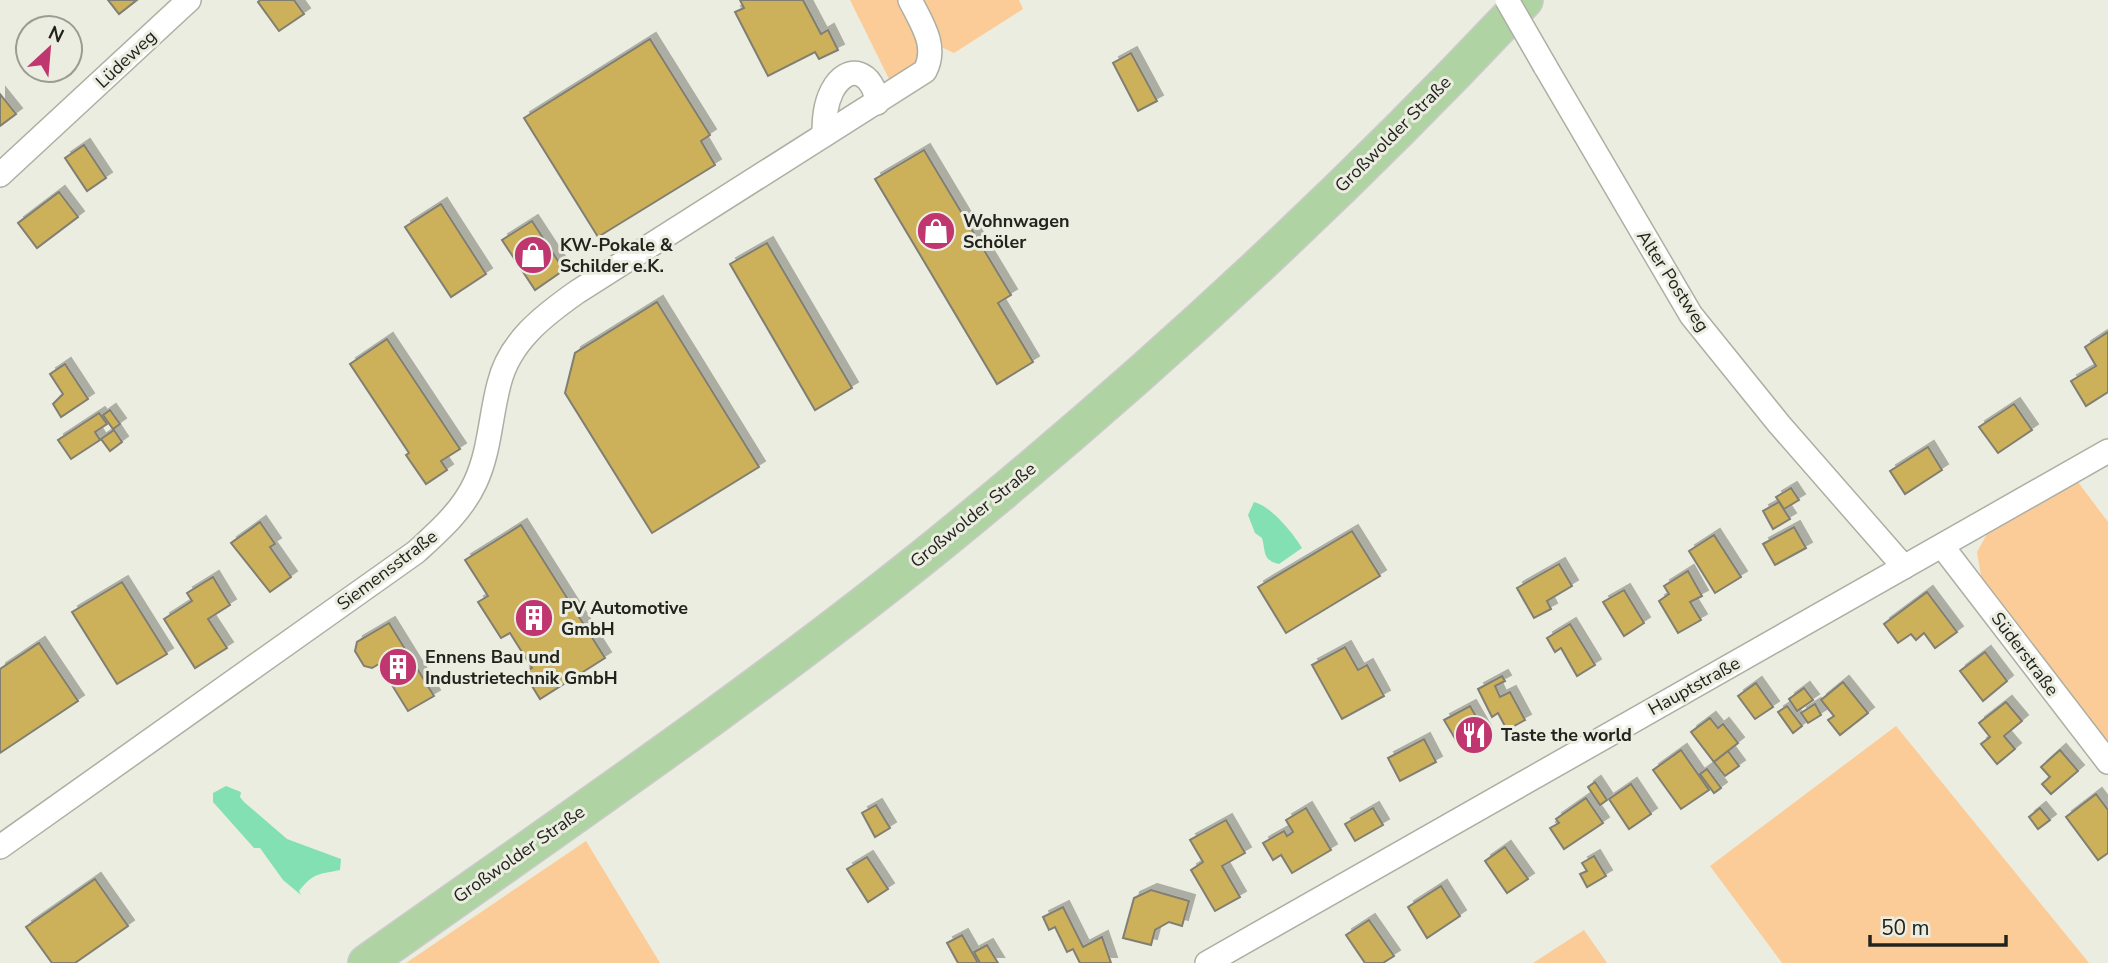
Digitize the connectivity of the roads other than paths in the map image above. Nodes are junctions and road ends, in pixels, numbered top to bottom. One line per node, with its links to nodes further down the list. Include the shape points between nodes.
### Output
1 (189, 0): 7 (street, Lüdeweg)
2 (909, 0): 5 (street, Siemensstraße, via 929,40 932,57 925,71)
3 (1507, 0): 10 (street, Alter Postweg, bridge, via 1691,315)
4 (1525, 0): 13 (main road, Großwolder Straße, via 1234,290 950,535 788,661)
5 (877, 103): 6 (street, Siemensstraße); 6 (street, via 876,89 868,77 846,76 834,88 826,108)
6 (824, 135): 12 (street, Siemensstraße, via 542,316 517,344 499,382 487,452 474,485 451,520 416,552)
7 (0, 175)
8 (2108, 451): 9 (street, Hauptstraße)
9 (1942, 546): 10 (street, Hauptstraße); 11 (street, Süderstraße)
10 (1904, 567): 14 (street, Hauptstraße)
11 (2108, 762)
12 (0, 848)
13 (366, 963)
14 (1207, 963)

